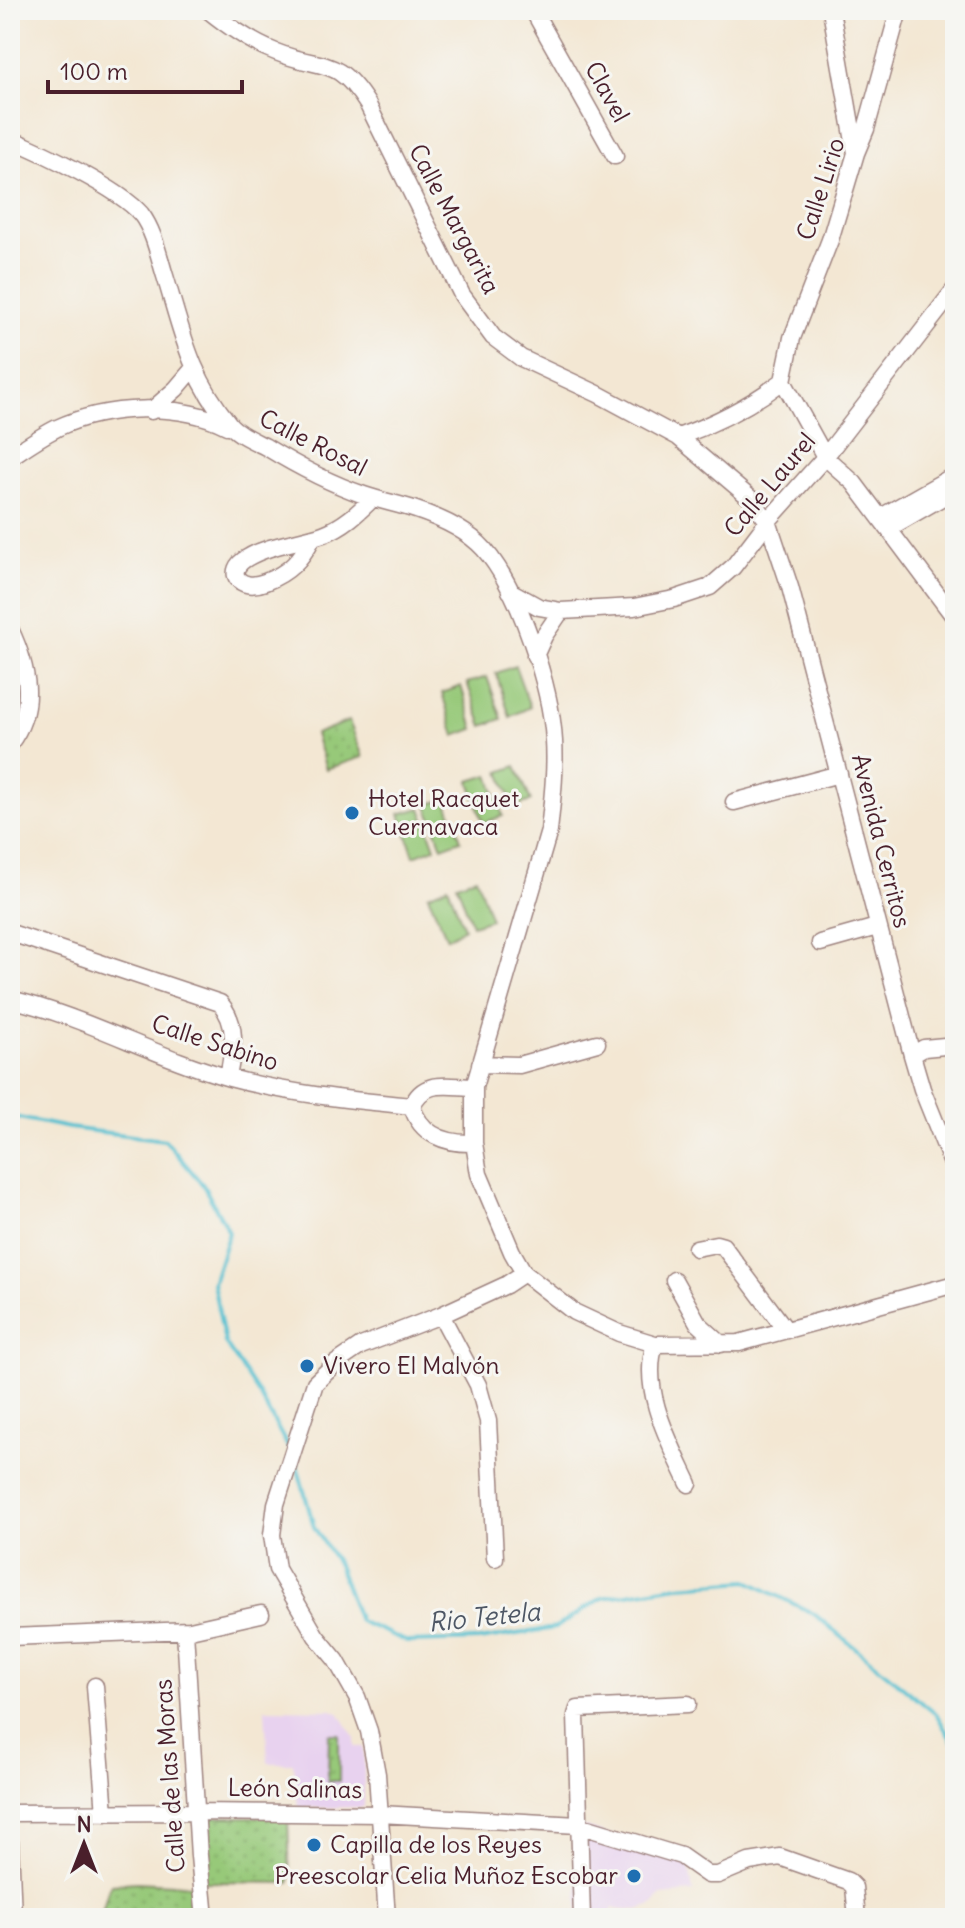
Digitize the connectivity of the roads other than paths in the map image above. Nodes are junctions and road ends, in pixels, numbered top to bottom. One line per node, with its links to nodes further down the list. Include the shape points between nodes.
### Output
1 (208, 10): 13 (street, Calle Margarita, via 249,40 334,69 352,81 462,295 493,337 521,358)
2 (533, 10): 7 (street, Clavel)
3 (831, 10): 6 (street)
4 (899, 10): 6 (street, Calle Lirio)
5 (10, 139): 9 (street, Calle Rosal, via 107,189 141,215)
6 (856, 153): 10 (street, Calle Lirio, via 792,338)
7 (615, 156)
8 (955, 289): 15 (street, Calle Laurel)
9 (193, 369): 11 (street); 12 (street, Calle Rosal)
10 (783, 381): 13 (street, via 740,411); 15 (street)
11 (151, 411): 12 (street, via 209,417); 14 (street, via 77,420)
12 (233, 429): 18 (street, Calle Rosal, via 321,479)
13 (678, 437): 19 (street, Calle Margarita, via 750,498)
14 (10, 457)
15 (825, 457): 19 (street, Calle Laurel); 20 (street)
16 (955, 475): 20 (street)
17 (955, 490): 20 (street)
18 (373, 498): 21 (street, via 346,522); 22 (street, Calle Rosal, via 415,509 464,532 485,550)
19 (768, 521): 23 (street, Calle Laurel, via 733,567 710,587 634,607); 28 (street, Avenida Cerritos)
20 (885, 522): 24 (street)
21 (313, 537)
22 (510, 591): 23 (street, Calle Laurel, via 539,607); 26 (street, Calle Rosal)
23 (561, 611): 26 (street)
24 (955, 618)
25 (10, 629): 27 (street, via 28,680 26,709)
26 (535, 656): 37 (street, Calle Rosal, via 554,741 549,831)
27 (10, 743)
28 (839, 774): 29 (street); 30 (street, Avenida Cerritos)
29 (734, 802)
30 (877, 927): 32 (street); 36 (street, Avenida Cerritos)
31 (14, 934): 38 (street, via 220,1003 232,1025)
32 (820, 943)
33 (10, 999): 38 (street, Calle Sabino)
34 (597, 1043): 37 (street, via 519,1065)
35 (955, 1045): 36 (street, via 924,1048)
36 (912, 1055): 42 (street, Avenida Cerritos)
37 (480, 1064): 39 (street, Calle Rosal)
38 (228, 1077): 40 (street, Calle Sabino, via 278,1089)
39 (474, 1087): 40 (street, via 426,1088); 41 (street, Calle Rosal)
40 (412, 1106): 41 (street, via 430,1134)
41 (474, 1143): 44 (street, Calle Rosal, via 479,1174)
42 (955, 1171)
43 (696, 1248): 48 (street, via 723,1246)
44 (524, 1273): 47 (street); 49 (street, via 587,1319)
45 (674, 1280): 50 (street, via 698,1323)
46 (955, 1284): 48 (street)
47 (441, 1315): 52 (street, via 478,1385 488,1421); 61 (street, via 361,1346 315,1383 274,1518 277,1569 357,1697 369,1731)
48 (786, 1330): 50 (street)
49 (655, 1344): 50 (street); 51 (street, via 654,1398)
50 (721, 1344)
51 (689, 1484)
52 (495, 1558)
53 (261, 1614): 54 (street)
54 (185, 1631): 55 (street); 58 (street, Calle de las Moras)
55 (10, 1637)
56 (95, 1686): 60 (street)
57 (688, 1704): 62 (street, via 578,1709)
58 (196, 1812): 60 (street, León Salinas); 61 (street, León Salinas); 65 (street, Calle de las Moras)
59 (10, 1813): 60 (street, León Salinas)
60 (105, 1813)
61 (380, 1814): 62 (street, León Salinas); 66 (street)
62 (578, 1825): 67 (street); 68 (street, León Salinas, via 681,1856 708,1875 780,1857 803,1864 848,1881 854,1887)
63 (10, 1842): 64 (street)
64 (13, 1918)
65 (205, 1918)
66 (387, 1918)
67 (582, 1918)
68 (857, 1918)

